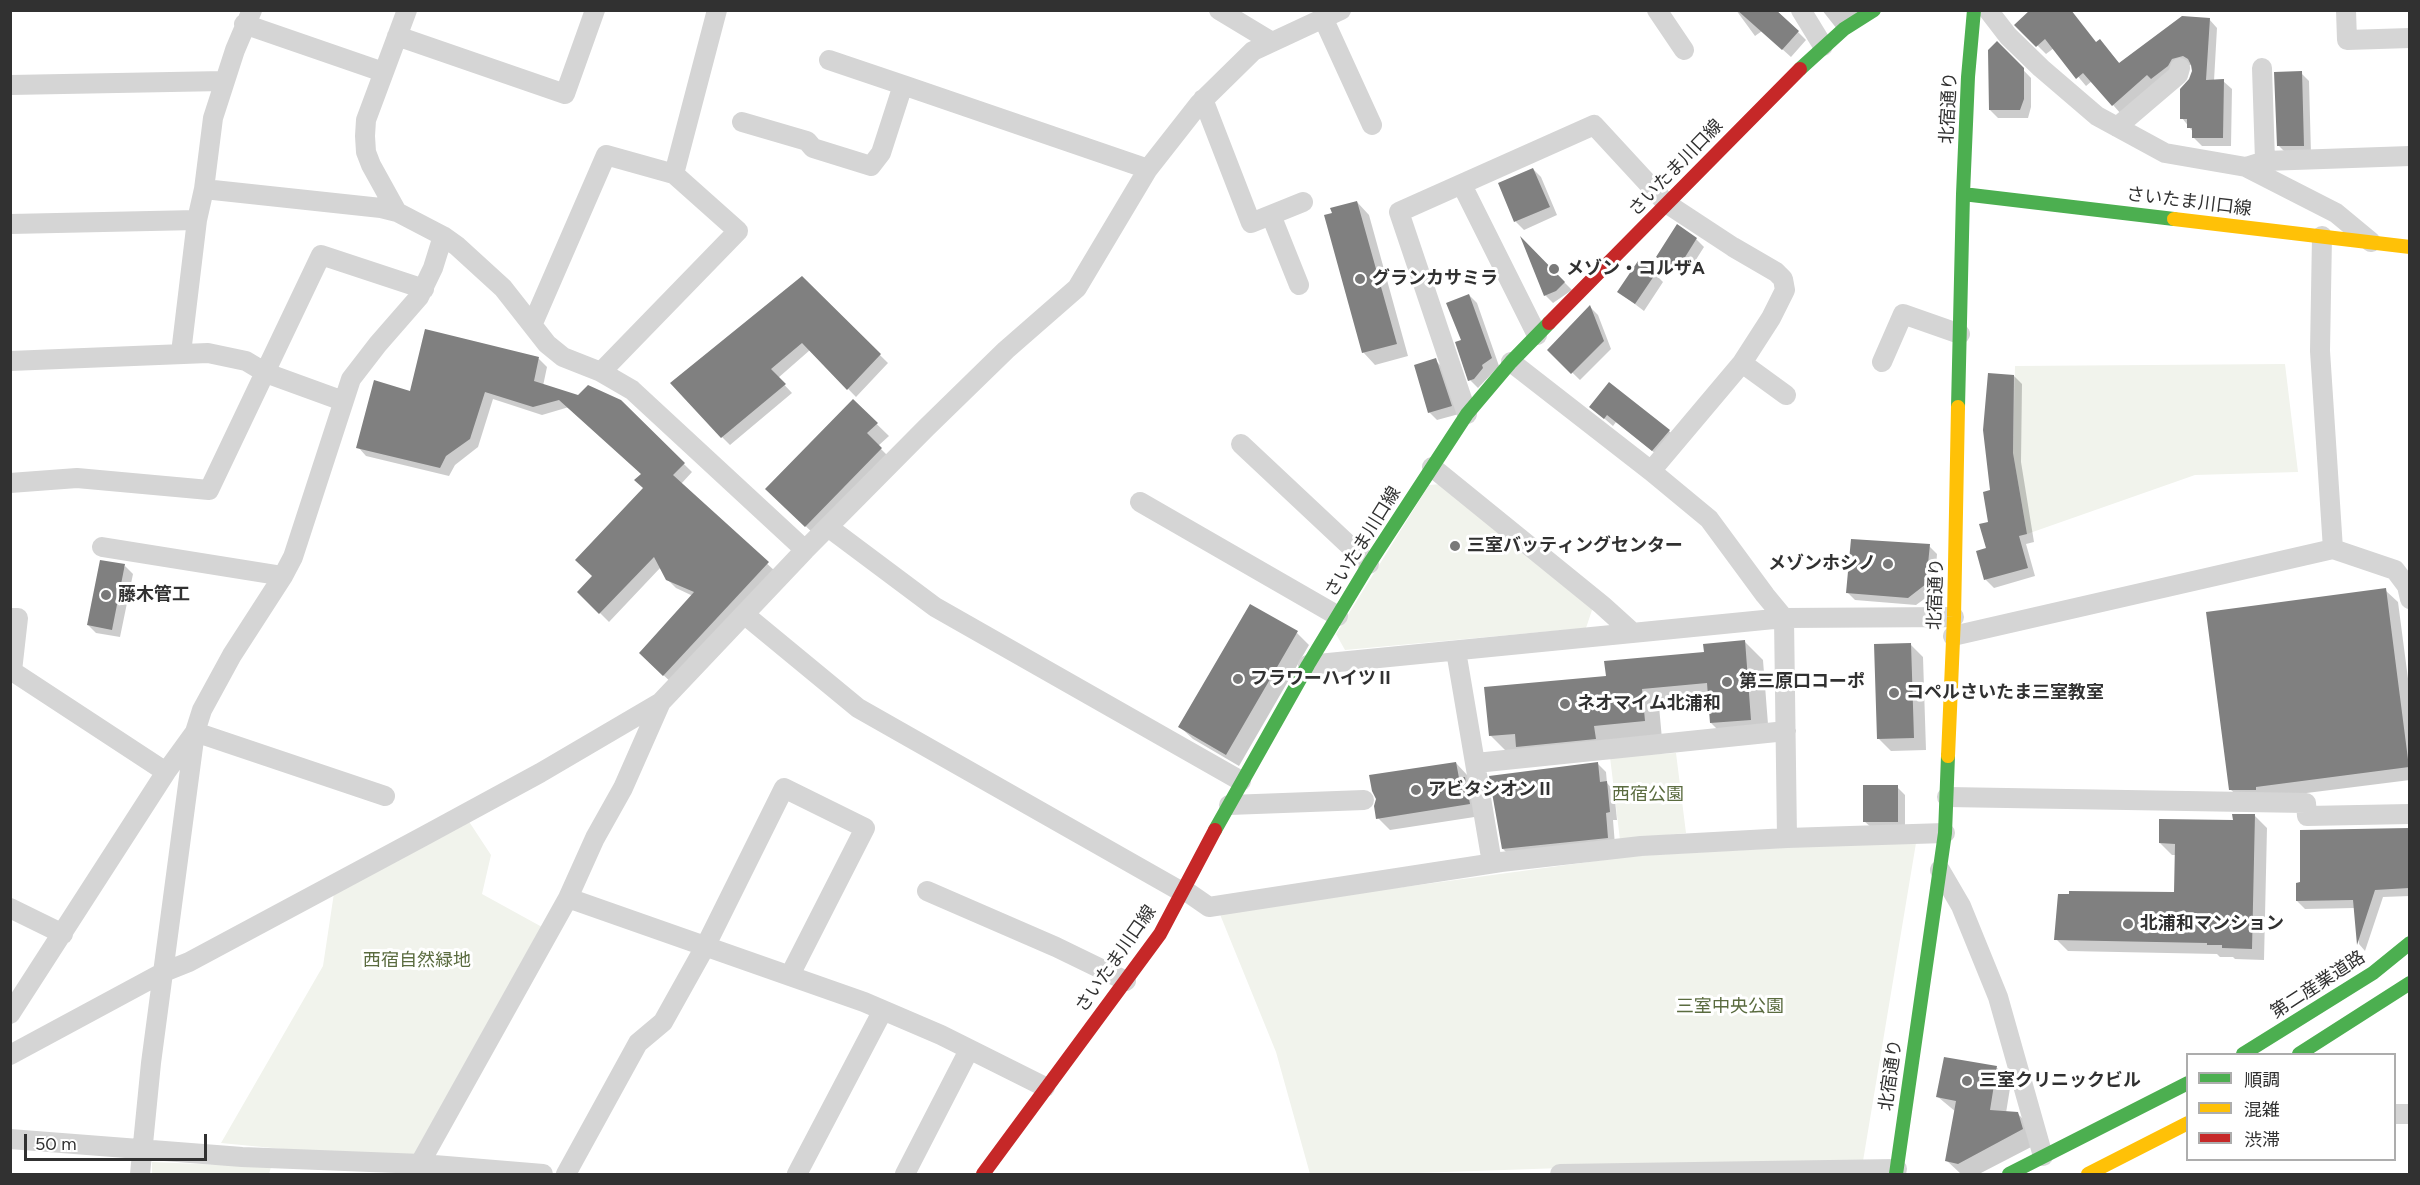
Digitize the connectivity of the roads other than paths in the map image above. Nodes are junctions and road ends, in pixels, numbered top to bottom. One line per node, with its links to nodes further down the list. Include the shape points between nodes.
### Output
1 (407, 10): 13 (street)
2 (595, 10): 13 (street, via 565,94)
3 (717, 10): 32 (street)
4 (1219, 10): 15 (street)
5 (1657, 10): 17 (street)
6 (1801, 10): 16 (street)
7 (1874, 10): 16 (main road, さいたま川口線)
8 (1974, 10): 35 (main road, 北宿通り)
9 (1988, 10): 28 (street, via 2041,68 2082,105)
10 (2346, 10): 14 (street, via 2347,40)
11 (1332, 15): 15 (street); 27 (street)
12 (248, 17): 21 (street); 22 (street)
13 (397, 36): 21 (street)
14 (2409, 38)
15 (1272, 42): 25 (street, via 1253,51)
16 (1823, 46): 37 (main road, さいたま川口線)
17 (1684, 50)
18 (829, 60): 24 (street)
19 (2180, 68): 28 (street, via 2178,75)
20 (2262, 68): 30 (street)
21 (383, 72): 38 (street, via 366,120 366,152)
22 (224, 81): 23 (street); 34 (street, via 213,118)
23 (10, 85)
24 (903, 85): 26 (street, via 881,153 871,166 813,148 807,141); 31 (street)
25 (1203, 99): 31 (street); 39 (street, via 1251,223)
26 (742, 122)
27 (1372, 125)
28 (2117, 127): 30 (street, via 2165,153)
29 (2409, 156): 30 (street)
30 (2256, 164): 44 (street, via 2336,213)
31 (1148, 169): 66 (street, via 1077,288 1006,350)
32 (674, 174): 48 (street, via 606,155); 56 (street, via 738,231)
33 (1462, 184): 37 (street, via 1594,125); 50 (street); 60 (street, via 1399,212)
34 (204, 189): 38 (street); 40 (street)
35 (1963, 194): 43 (main road, さいたま川口線); 49 (main road, 北宿通り)
36 (1304, 202): 39 (street)
37 (1666, 203): 50 (main road, さいたま川口線); 55 (street, via 1783,279 1782,300)
38 (398, 212): 42 (street)
39 (1271, 215): 46 (street)
40 (197, 220): 41 (street); 51 (street)
41 (10, 224)
42 (443, 236): 47 (street); 48 (street, via 502,288)
43 (2322, 236): 44 (main road, さいたま川口線); 68 (street, via 2320,351)
44 (2373, 243): 45 (main road, さいたま川口線)
45 (2409, 247)
46 (1299, 285)
47 (424, 289): 57 (street, via 321,255); 59 (street, via 351,379)
48 (533, 323): 56 (street, via 563,357)
49 (1960, 334): 54 (street, via 1903,314); 78 (main road, 北宿通り)
50 (1537, 336): 53 (main road, さいたま川口線)
51 (181, 353): 52 (street); 57 (street, via 225,356 246,361)
52 (10, 361)
53 (1511, 362): 60 (main road, さいたま川口線); 63 (street)
54 (1882, 362)
55 (1742, 363): 58 (street); 63 (street)
56 (602, 372): 69 (street, via 632,390)
57 (266, 373): 59 (street); 64 (street, via 209,490 77,478)
58 (1786, 395)
59 (343, 401): 72 (street, via 293,557)
60 (1467, 414): 62 (main road, さいたま川口線)
61 (1241, 444): 70 (street)
62 (1432, 468): 70 (main road, さいたま川口線); 79 (street)
63 (1652, 471): 77 (street, via 1709,519)
64 (10, 483)
65 (1140, 502): 75 (street)
66 (828, 527): 69 (street); 87 (street, via 935,607)
67 (102, 548): 72 (street)
68 (2333, 549): 71 (street); 78 (street)
69 (805, 550): 74 (street)
70 (1369, 564): 75 (main road, さいたま川口線)
71 (2404, 572): 73 (street)
72 (283, 576): 84 (street, via 232,655 202,710)
73 (2409, 599)
74 (744, 614): 82 (street); 97 (street, via 858,708)
75 (1338, 616): 81 (main road, さいたま川口線)
76 (10, 618): 86 (street, via 18,618 12,671)
77 (1784, 618): 78 (street); 79 (street); 83 (street)
78 (1953, 626): 89 (main road, 北宿通り)
79 (1633, 633): 80 (street)
80 (1456, 651): 81 (street); 85 (street)
81 (1308, 665): 87 (main road, さいたま川口線)
82 (661, 702): 99 (street); 104 (street, via 498,796)
83 (1786, 730): 85 (street); 94 (street)
84 (195, 732): 86 (street); 88 (street); 104 (street)
85 (1476, 763): 95 (street)
86 (166, 772): 101 (street)
87 (1241, 781): 91 (main road, さいたま川口線)
88 (385, 796)
89 (1947, 797): 92 (street, via 2306,803 2307,816); 93 (main road, 北宿通り)
90 (1364, 800): 91 (street)
91 (1229, 805): 97 (main road, さいたま川口線)
92 (2409, 814)
93 (1945, 833): 94 (street); 96 (main road, 北宿通り)
94 (1787, 838): 95 (street, via 1641,846)
95 (1492, 863): 97 (street, via 1209,907)
96 (1940, 870): 119 (street, via 1961,906 1998,997); 121 (main road, 北宿通り)
97 (1182, 890): 106 (main road, さいたま川口線, via 1160,934)
98 (927, 891): 106 (street)
99 (568, 898): 103 (street); 120 (street)
100 (10, 908): 101 (street)
101 (63, 934): 109 (street)
102 (2409, 943): 111 (main road, 第二産業道路, via 2373,973)
103 (706, 945): 105 (street); 105 (street, via 784,788 865,828); 125 (street, via 663,1022 638,1043)
104 (164, 972): 113 (street); 118 (street)
105 (790, 975): 108 (street)
106 (1126, 981): 115 (main road, さいたま川口線)
107 (2409, 983): 112 (main road)
108 (882, 1012): 110 (street); 126 (street)
109 (10, 1014)
110 (969, 1050): 115 (street); 127 (street)
111 (2245, 1053)
112 (2301, 1053)
113 (10, 1055)
114 (2186, 1084): 119 (main road)
115 (1045, 1088): 128 (main road, さいたま川口線)
116 (2186, 1124): 131 (main road)
117 (10, 1139): 118 (street)
118 (142, 1149): 120 (street); 123 (street)
119 (2043, 1156): 130 (main road)
120 (418, 1169): 124 (street)
121 (1896, 1172): 122 (street)
122 (1652, 1173): 129 (street)
123 (140, 1174)
124 (543, 1174)
125 (566, 1174)
126 (797, 1174)
127 (905, 1174)
128 (983, 1174)
129 (1560, 1174)
130 (2009, 1174)
131 (2088, 1174)

